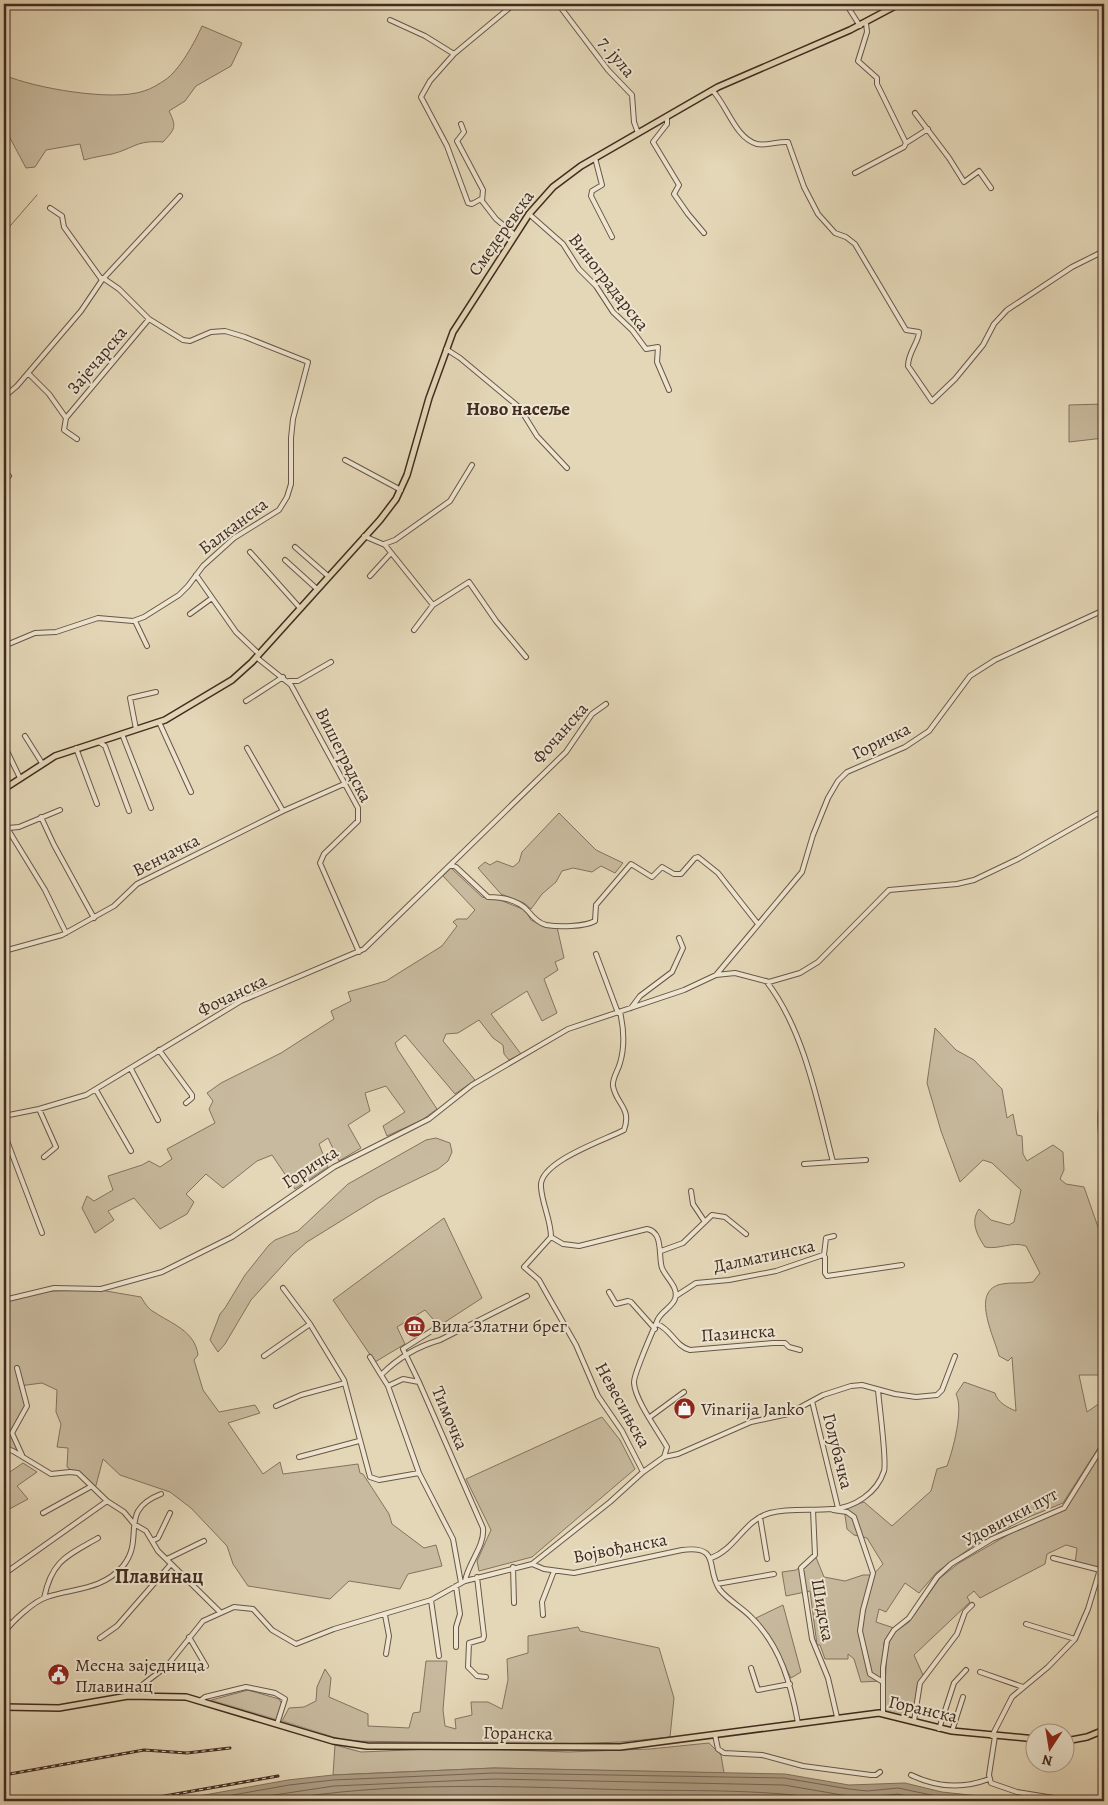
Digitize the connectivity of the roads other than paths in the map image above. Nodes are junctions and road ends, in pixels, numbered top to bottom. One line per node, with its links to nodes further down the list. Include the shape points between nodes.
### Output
1 (514, 4): 8 (street)
2 (558, 4): 14 (street, 7. јула, via 608,70 632,95)
3 (846, 4): 7 (street)
4 (899, 4): 6 (main road, Смедеревска)
5 (390, 20): 8 (street, via 426,36)
6 (866, 22): 7 (main road, Смедеревска); 15 (street, via 867,32 858,61 877,78)
7 (860, 26): 9 (main road, Смедеревска)
8 (454, 54): 20 (street, via 430,81 421,97 447,146 468,203)
9 (712, 90): 11 (main road, Смедеревска); 26 (street, via 752,141 766,144 788,142 804,187 818,214 829,228 855,244 906,330 918,332 908,366 933,401 983,345 1006,310 1072,267)
10 (915, 113): 13 (street)
11 (667, 116): 14 (main road, Смедеревска); 23 (street, via 667,124 653,142 679,185 674,194)
12 (461, 124): 20 (street, via 464,132 457,141 483,190)
13 (928, 128): 15 (street); 18 (street, via 964,182 979,172)
14 (638, 133): 16 (main road, Смедеревска)
15 (906, 143): 17 (street)
16 (595, 158): 22 (main road, Смедеревска, via 556,183); 25 (street, via 602,185 591,196)
17 (855, 173)
18 (990, 188)
19 (180, 196): 27 (street)
20 (481, 199): 24 (street, via 496,219)
21 (50, 208): 27 (street, Зајечарска, via 62,216 64,227)
22 (529, 214): 24 (main road, Смедеревска); 31 (street, Виноградарска, via 562,244 614,312 632,330 642,347 658,347 657,362)
23 (704, 233)
24 (515, 235): 29 (main road, Смедеревска, via 462,315)
25 (612, 237)
26 (1104, 251)
27 (102, 279): 28 (street, Зајечарска, via 118,289); 30 (street, via 81,311)
28 (149, 320): 33 (street, Зајечарска); 35 (street, Зајечарска, via 187,341 218,331 232,332 308,362 293,419)
29 (446, 349): 38 (street, via 519,407 538,436); 41 (main road, Смедеревска)
30 (28, 373): 32 (street); 33 (street)
31 (669, 390)
32 (4, 397)
33 (66, 418): 34 (street, via 64,430)
34 (77, 439)
35 (290, 451): 48 (street, Балканска, via 291,484 282,507 234,538)
36 (345, 460): 41 (street)
37 (472, 465): 43 (street, via 450,501 395,540)
38 (566, 468)
39 (4, 471): 40 (street)
40 (9, 476)
41 (400, 490): 42 (main road, Смедеревска, via 387,512)
42 (364, 536): 43 (street); 49 (main road, Смедеревска)
43 (384, 544): 46 (street)
44 (295, 547): 49 (street)
45 (250, 552): 54 (street)
46 (391, 553): 50 (street); 53 (street)
47 (285, 560): 51 (street)
48 (196, 575): 52 (street, Вишеградска); 57 (street, Балканска, via 179,595)
49 (328, 576): 51 (main road, Смедеревска)
50 (370, 576)
51 (317, 589): 54 (main road, Смедеревска)
52 (212, 598): 56 (street); 61 (street, Вишеградска, via 238,635)
53 (433, 605): 58 (street); 62 (street, via 469,582)
54 (300, 608): 61 (main road, Смедеревска)
55 (1104, 610): 93 (street, Горичка, via 1007,652 970,676 929,731 905,747 847,772 830,793 802,872)
56 (190, 614)
57 (135, 621): 59 (street, via 98,618 56,632 35,634); 60 (street)
58 (414, 630)
59 (4, 646)
60 (147, 646)
61 (258, 655): 64 (street, Вишеградска); 69 (main road, Смедеревска, via 226,684)
62 (526, 657)
63 (331, 662): 65 (street, via 298,681)
64 (283, 677): 65 (street, Вишеградска); 67 (street)
65 (288, 681): 79 (street, Вишеградска)
66 (156, 692): 70 (street, via 130,698)
67 (246, 701)
68 (606, 704): 91 (street, Фочанска, via 592,714 566,752)
69 (159, 722): 70 (main road, Смедеревска); 81 (street)
70 (136, 730): 71 (main road, Смедеревска)
71 (122, 734): 73 (main road, Смедеревска); 83 (street)
72 (25, 736): 77 (street)
73 (96, 741): 75 (main road, Смедеревска); 86 (street, via 105,746)
74 (4, 745): 78 (street)
75 (76, 748): 77 (main road, Смедеревска); 82 (street)
76 (247, 748): 87 (street)
77 (42, 763): 78 (main road, Смедеревска)
78 (20, 778): 80 (main road, Смедеревска)
79 (344, 784): 87 (street, Венчачка); 97 (street, Вишеградска, via 360,818 324,854 320,863)
80 (4, 790)
81 (191, 792)
82 (97, 804)
83 (151, 808)
84 (60, 810): 88 (street)
85 (1104, 810): 100 (street, Горичка, via 974,880 889,890 813,966 792,976)
86 (129, 812)
87 (283, 812): 92 (street, Венчачка, via 137,884 114,906)
88 (41, 817): 90 (street); 92 (street)
89 (4, 823): 90 (street)
90 (8, 828): 94 (street)
91 (451, 865): 93 (street, via 488,897 515,903 546,924 569,925 595,921 596,905 631,864 652,877 662,867 681,874 698,857 718,873); 97 (street, Фочанска)
92 (94, 918): 94 (street, Венчачка)
93 (758, 924): 99 (street, Горичка)
94 (66, 933): 96 (street, Венчачка)
95 (680, 938): 101 (street, Горичка, via 683,948 672,972 640,996)
96 (4, 951)
97 (359, 952): 103 (street, Фочанска, via 242,1001)
98 (596, 954): 102 (street)
99 (716, 974): 100 (street, Горичка, via 735,973); 101 (street, Горичка, via 684,990)
100 (766, 981): 114 (street, via 782,1005 799,1044)
101 (631, 1008): 102 (street, Горичка)
102 (619, 1012): 120 (street, via 624,1036 613,1083 625,1111 624,1130 556,1164 544,1175 541,1188); 129 (street, Горичка, via 560,1034 472,1085 429,1118 329,1170 232,1237 162,1272 101,1289 54,1288)
103 (159, 1050): 104 (street, Фочанска); 106 (street, via 192,1095)
104 (131, 1068): 105 (street, Фочанска); 109 (street)
105 (96, 1090): 107 (street, Фочанска, via 74,1100); 111 (street)
106 (186, 1103)
107 (39, 1109): 108 (street, Фочанска); 112 (street, via 56,1147)
108 (4, 1116)
109 (158, 1120)
110 (4, 1133): 118 (street)
111 (131, 1151)
112 (44, 1157)
113 (866, 1160): 114 (street)
114 (833, 1162): 115 (street)
115 (804, 1164)
116 (691, 1191): 117 (street, via 692,1204)
117 (705, 1222): 119 (street, via 712,1216 724,1217); 122 (street, via 684,1243)
118 (42, 1233)
119 (746, 1234)
120 (551, 1236): 122 (street, via 563,1244 579,1246 649,1229 655,1233); 155 (street, Невесињска, via 524,1267 539,1280 576,1345 598,1396 622,1430)
121 (834, 1236): 123 (street, via 826,1238)
122 (661, 1251): 128 (street, via 662,1267 675,1288)
123 (824, 1255): 124 (street, Далматинска, via 827,1276); 128 (street, Далматинска, via 776,1271 696,1283)
124 (902, 1265)
125 (283, 1288): 130 (street)
126 (609, 1292): 133 (street, via 616,1304 631,1302)
127 (527, 1296): 135 (street)
128 (676, 1296): 131 (street, Далматинска)
129 (4, 1300)
130 (310, 1324): 136 (street); 142 (street)
131 (657, 1324): 133 (street, Далматинска); 134 (street, Пазинска, via 690,1350 774,1343 785,1343)
132 (436, 1328): 135 (street, via 405,1346)
133 (655, 1330): 148 (street, Далматинска, via 634,1382)
134 (800, 1350)
135 (406, 1355): 140 (street); 141 (street)
136 (264, 1356)
137 (955, 1356): 144 (street, via 937,1395 916,1397)
138 (370, 1357): 140 (street)
139 (17, 1368): 152 (street, via 27,1405 12,1433)
140 (381, 1375): 143 (street)
141 (420, 1382): 143 (street, Тимочка, via 403,1379); 183 (street, Тимочка, via 483,1528 483,1537)
142 (345, 1383): 147 (street, via 301,1395); 149 (street)
143 (388, 1386): 156 (street)
144 (878, 1390): 146 (street, via 851,1386); 160 (street, via 884,1470 865,1498)
145 (684, 1392): 148 (street)
146 (812, 1401): 154 (street, via 788,1414 751,1422); 160 (street, Голубачка)
147 (276, 1406)
148 (650, 1417): 154 (street, Далматинска, via 667,1447)
149 (360, 1441): 153 (street); 156 (street, via 373,1479)
150 (1104, 1444): 207 (street, Удовички пут, via 1064,1508 992,1539 951,1564 938,1576 909,1618 889,1636 884,1654)
151 (4, 1448): 152 (street)
152 (22, 1456): 157 (street, via 52,1475 76,1472)
153 (300, 1457)
154 (664, 1457): 155 (street)
155 (643, 1472): 176 (street)
156 (419, 1473): 183 (street, via 453,1539)
157 (90, 1486): 159 (street); 163 (street)
158 (161, 1494): 166 (street, via 144,1502)
159 (107, 1501): 166 (street); 180 (street)
160 (838, 1508): 161 (street)
161 (830, 1509): 162 (street); 207 (street, via 854,1517 872,1569 873,1578 863,1610 861,1640 870,1674)
162 (813, 1510): 165 (street, via 781,1511); 215 (street, Шидска, via 814,1555 801,1568 812,1638 828,1678)
163 (43, 1513)
164 (170, 1513): 169 (street, via 160,1536)
165 (760, 1517): 171 (street, via 748,1525 723,1553); 173 (street)
166 (134, 1524): 169 (street, via 146,1531); 185 (street, via 128,1558 113,1575 94,1586)
167 (98, 1538): 185 (street, via 61,1560 50,1578)
168 (204, 1541): 174 (street)
169 (152, 1542): 174 (street)
170 (1104, 1556): 178 (street)
171 (711, 1558): 179 (street, Војвођанска, via 701,1550 689,1549 574,1573); 184 (street)
172 (1053, 1558): 178 (street)
173 (767, 1559)
174 (167, 1560): 175 (street)
175 (171, 1564): 189 (street); 197 (street, via 117,1626)
176 (532, 1564): 177 (street); 179 (street, Војвођанска)
177 (513, 1567): 182 (street); 187 (street)
178 (1100, 1570): 198 (street)
179 (554, 1571): 191 (street, via 542,1602)
180 (4, 1574)
181 (774, 1574): 184 (street)
182 (477, 1577): 183 (street); 206 (street, via 484,1636 469,1643 468,1667 477,1676)
183 (461, 1583): 186 (street); 199 (street)
184 (717, 1584): 208 (street, via 758,1625 778,1655)
185 (44, 1598): 193 (street)
186 (431, 1600): 190 (street); 201 (street)
187 (514, 1603)
188 (972, 1605): 216 (street, via 965,1612 957,1634 920,1683)
189 (220, 1612): 190 (street, via 238,1606 253,1609 272,1630 296,1644); 196 (street, via 203,1621)
190 (385, 1615): 200 (street, via 389,1636)
191 (543, 1615)
192 (4, 1618): 193 (street)
193 (11, 1624): 195 (street)
194 (1026, 1624): 198 (street)
195 (4, 1633)
196 (189, 1637): 202 (street); 210 (street, via 167,1666 138,1689)
197 (100, 1638)
198 (1075, 1639): 209 (street)
199 (456, 1647)
200 (386, 1654)
201 (439, 1656)
202 (206, 1666)
203 (751, 1668): 208 (street, via 758,1690)
204 (966, 1670): 219 (street, via 954,1683)
205 (980, 1672): 209 (street)
206 (486, 1677)
207 (883, 1682): 214 (street, Удовички пут)
208 (790, 1684): 217 (street)
209 (1023, 1687): 223 (street, via 1010,1700)
210 (136, 1695): 212 (main road, Горанска); 213 (main road, Горанска, via 59,1708)
211 (963, 1697): 221 (street)
212 (201, 1700): 218 (main road, Горанска); 218 (street, via 244,1687 275,1693 285,1699)
213 (4, 1707)
214 (883, 1713): 215 (main road, Горанска); 216 (main road, Горанска)
215 (837, 1717): 217 (main road, Горанска)
216 (914, 1721): 219 (main road, Горанска)
217 (798, 1723): 222 (main road, Горанска)
218 (277, 1724): 222 (main road, Горанска, via 339,1742 367,1746 611,1748)
219 (939, 1728): 221 (main road, Горанска)
220 (1104, 1730): 225 (main road)
221 (952, 1731): 223 (main road, Горанска)
222 (715, 1735): 226 (street, via 718,1749 724,1753 762,1755 803,1766 871,1775)
223 (993, 1736): 224 (main road, Горанска); 228 (street)
224 (1026, 1738)
225 (1076, 1739)
226 (880, 1772)
227 (911, 1775): 228 (street, via 932,1783 961,1786)
228 (989, 1779): 229 (street, via 1001,1788)
229 (1072, 1801)

